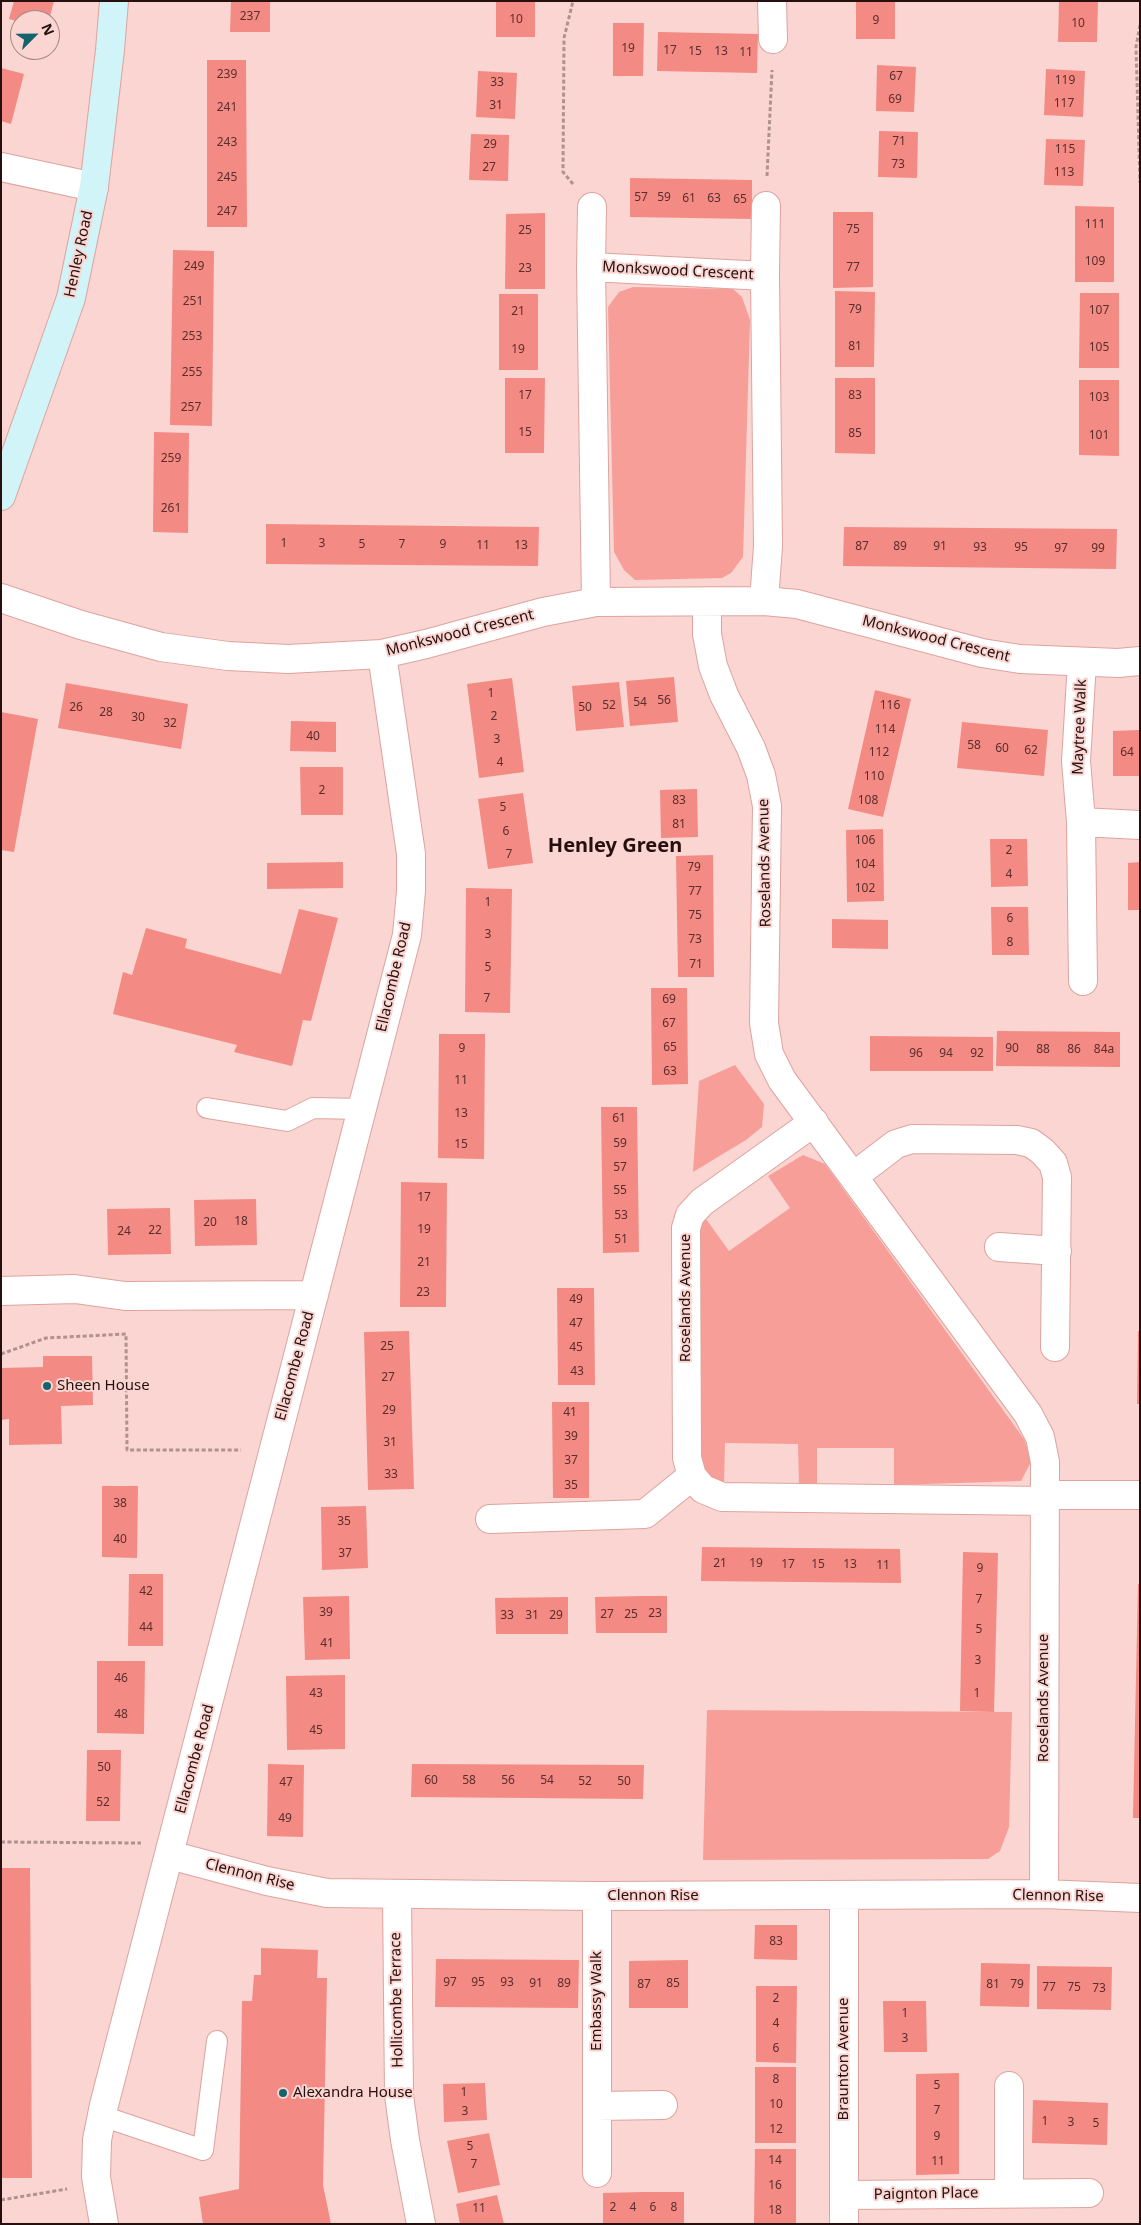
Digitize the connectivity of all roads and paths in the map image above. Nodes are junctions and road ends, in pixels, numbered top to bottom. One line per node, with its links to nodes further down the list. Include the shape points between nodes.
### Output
1 (114, 1): 8 (main road, Henley Road)
2 (573, 1): 10 (path, via 564,38 564,172)
3 (772, 1): 5 (street)
4 (1140, 26): 7 (path, via 1136,47)
5 (773, 39): 9 (path)
6 (1, 167): 8 (street)
7 (1140, 182)
8 (94, 188): 13 (main road, Henley Road, via 71,298)
9 (766, 206): 12 (street, Monkswood Crescent)
10 (592, 207): 11 (street, Monkswood Crescent)
11 (591, 267): 12 (street, Monkswood Crescent); 16 (street, Monkswood Crescent)
12 (765, 276): 15 (street, Monkswood Crescent, via 768,546)
13 (1, 496)
14 (1, 598): 18 (street, Monkswood Crescent, via 81,625 162,647 228,656 288,659)
15 (764, 601): 17 (street, Monkswood Crescent); 20 (street, Monkswood Crescent, via 797,604 982,653 1020,659)
16 (596, 602): 17 (street, Monkswood Crescent); 18 (street, Monkswood Crescent, via 543,612)
17 (707, 602): 26 (street, Roselands Avenue, via 707,634 713,666 751,748 767,806 764,1023 770,1054 782,1080)
18 (382, 654): 25 (street, Ellacombe Road, via 411,854 411,891 406,935)
19 (1140, 661): 20 (street, Monkswood Crescent)
20 (1082, 662): 21 (street, Maytree Walk, via 1076,761)
21 (1082, 822): 22 (street); 23 (street, Maytree Walk)
22 (1140, 825)
23 (1083, 981)
24 (207, 1108): 25 (lane, via 287,1122 313,1108)
25 (362, 1109): 31 (street, Ellacombe Road)
26 (814, 1122): 27 (street, Roselands Avenue); 35 (street, Roselands Avenue, via 702,1202 690,1215 684,1244 687,1458)
27 (854, 1176): 29 (street, via 896,1144 912,1139 1017,1140 1031,1143 1053,1164 1057,1177); 37 (street, Roselands Avenue, via 1028,1414 1040,1437 1045,1462)
28 (998, 1247): 29 (street)
29 (1056, 1251): 32 (street)
30 (1, 1291): 31 (street, Ellacombe Road, via 75,1289 126,1296)
31 (314, 1295): 34 (street, Ellacombe Road)
32 (1055, 1347)
33 (1, 1354): 34 (path, via 46,1338 126,1334 127,1450 245,1450)
34 (272, 1458): 40 (street, Ellacombe Road)
35 (692, 1476): 37 (street, via 703,1489 722,1497); 38 (street, via 645,1514)
36 (1140, 1495): 37 (street)
37 (1045, 1498): 41 (street, Roselands Avenue)
38 (490, 1519)
39 (1, 1842): 40 (path, via 147,1844)
40 (171, 1851): 42 (street, Clennon Rise, via 267,1881 327,1893); 50 (street, Ellacombe Road)
41 (1044, 1894): 43 (street, Clennon Rise); 45 (street, Clennon Rise)
42 (396, 1895): 44 (street, Clennon Rise); 58 (street, Hollicombe Terrace, via 399,2095)
43 (844, 1895): 44 (street, Clennon Rise); 55 (street, Braunton Avenue)
44 (597, 1896): 49 (street, Embassy Walk)
45 (1140, 1898)
46 (217, 2041): 50 (lane, via 203,2150)
47 (1009, 2086): 53 (street)
48 (664, 2105): 49 (street)
49 (597, 2106): 51 (street, Embassy Walk)
50 (102, 2116): 52 (street, Ellacombe Road, via 97,2140)
51 (597, 2173)
52 (97, 2182): 56 (path); 57 (street, Ellacombe Road)
53 (1009, 2193): 54 (street, Paignton Place); 55 (street, Paignton Place)
54 (1088, 2193)
55 (844, 2195): 59 (street, Braunton Avenue)
56 (1, 2200)
57 (104, 2224)
58 (421, 2224)
59 (844, 2224)

